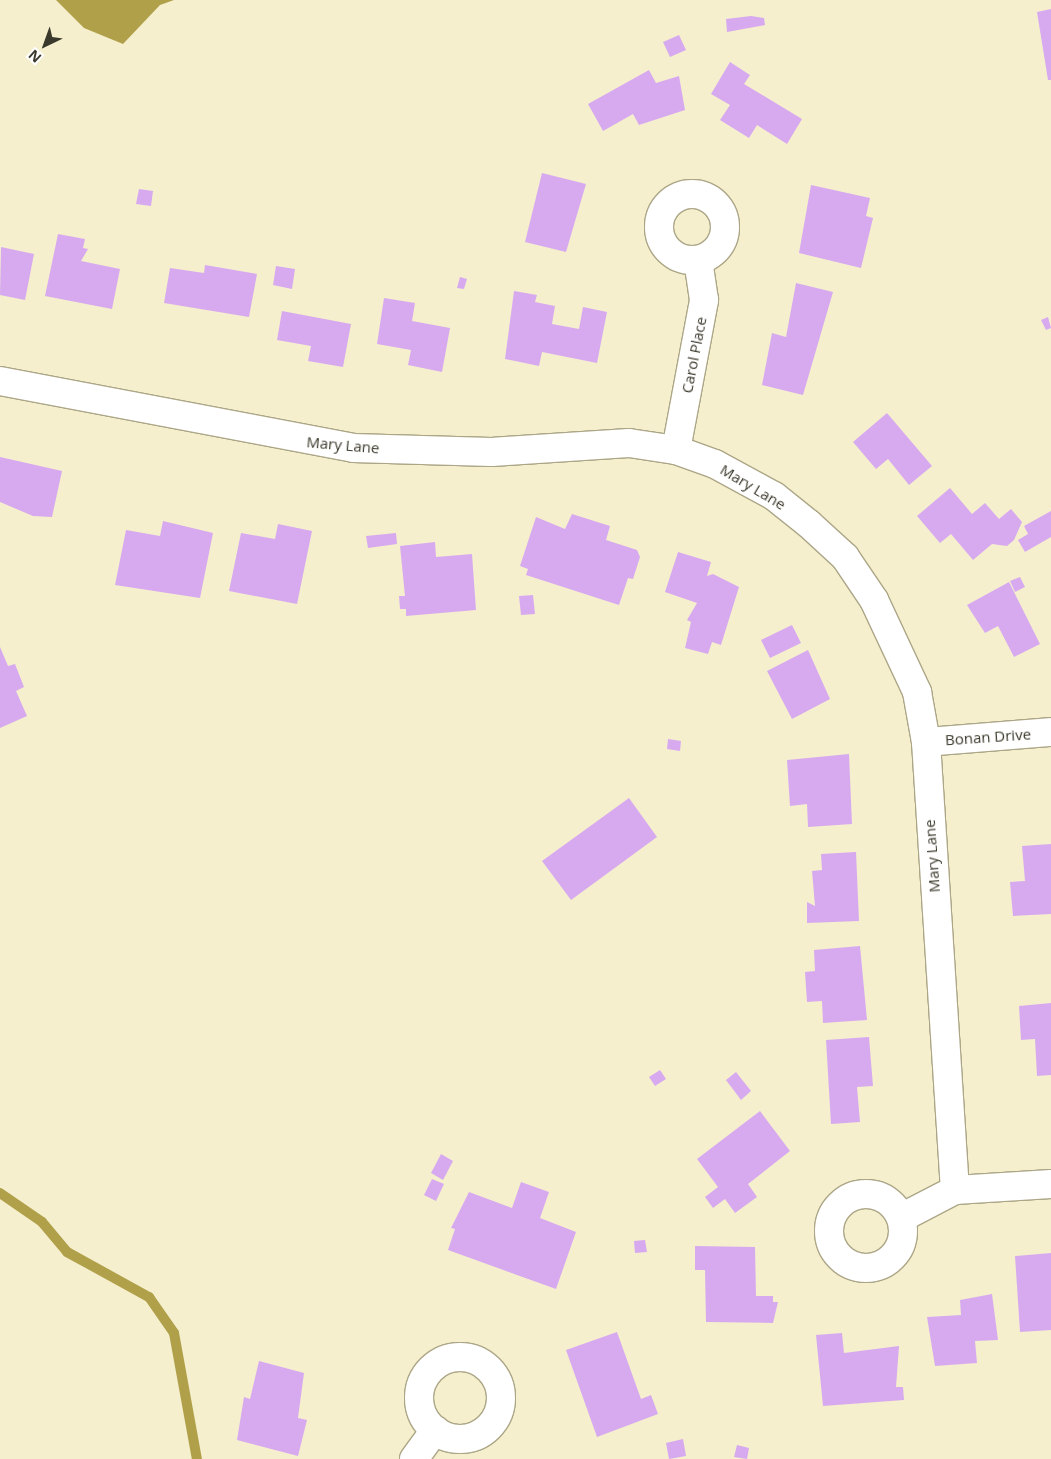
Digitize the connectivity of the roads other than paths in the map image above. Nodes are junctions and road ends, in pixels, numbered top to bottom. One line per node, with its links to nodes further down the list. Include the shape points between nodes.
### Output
1 (698, 260): 3 (street, Carol Place, via 704,300)
2 (0, 381): 3 (street, Mary Lane, via 353,448 491,452 629,443)
3 (676, 450): 5 (street, Mary Lane, via 715,464 774,496 845,557 874,600 918,692)
4 (1051, 732): 5 (street, Bonan Drive)
5 (926, 742): 7 (street, Mary Lane)
6 (1051, 1184): 7 (street)
7 (954, 1190): 8 (street)
8 (901, 1218)
9 (435, 1430): 10 (street)
10 (414, 1459)

